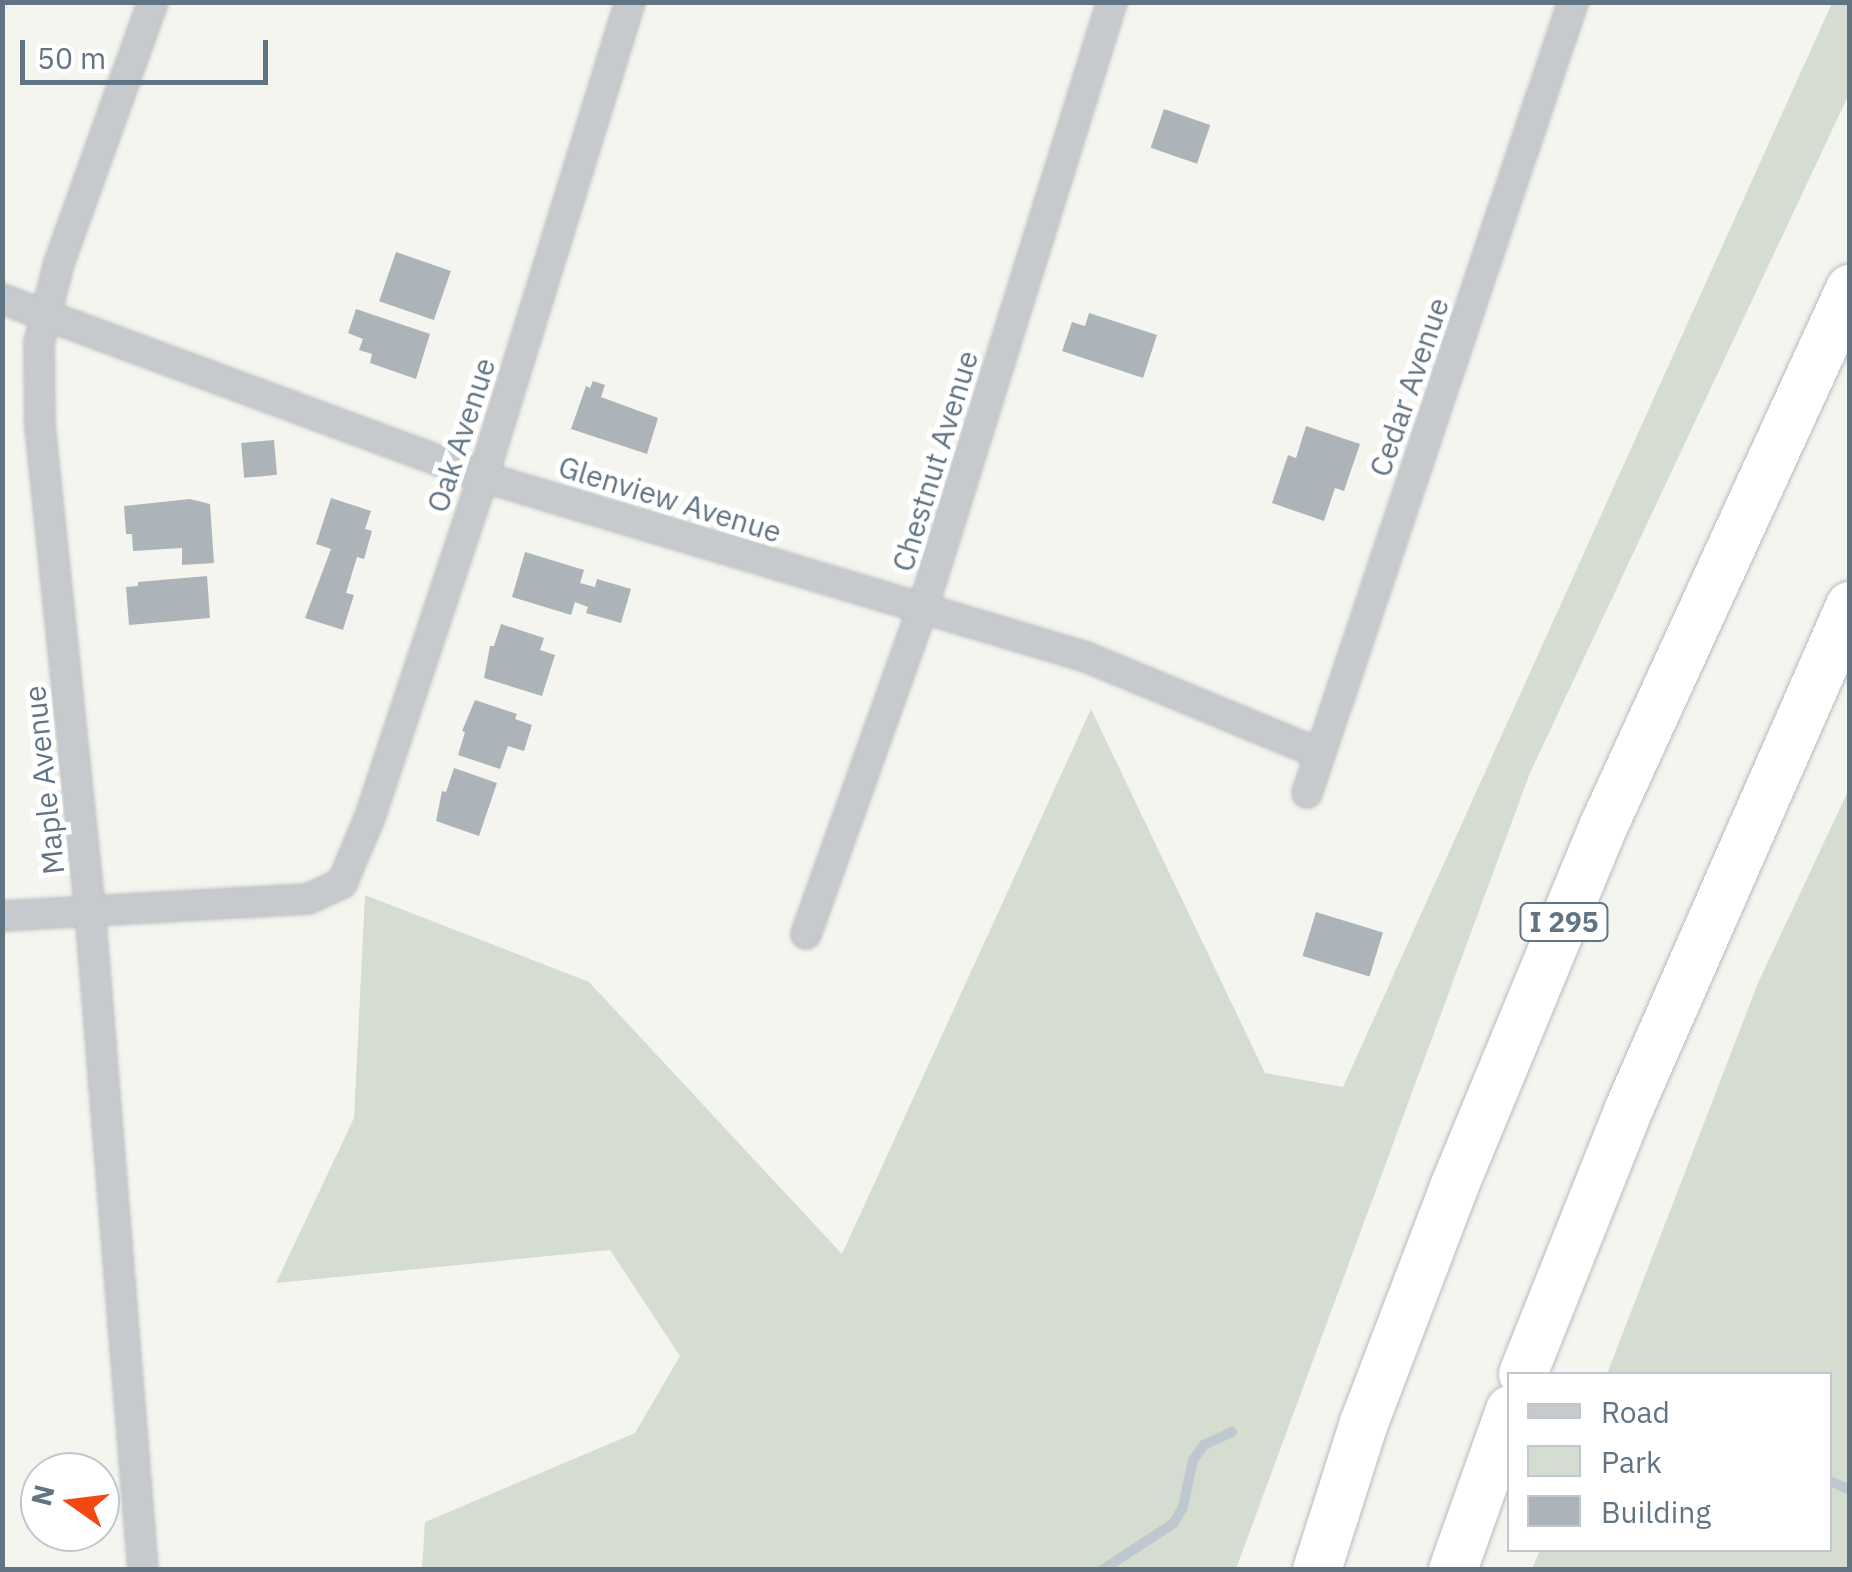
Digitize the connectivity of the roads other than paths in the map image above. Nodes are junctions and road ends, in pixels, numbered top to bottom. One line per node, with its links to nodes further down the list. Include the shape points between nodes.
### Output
1 (153, 2): 7 (street, Maple Avenue)
2 (630, 2): 8 (street, Oak Avenue)
3 (1112, 2): 10 (street, Chestnut Avenue)
4 (1573, 2): 11 (street, Cedar Avenue)
5 (1850, 290): 19 (highway, I 295, via 1552,949 1364,1423)
6 (2, 299): 7 (street, Glenview Avenue)
7 (46, 314): 8 (street, Glenview Avenue); 13 (street, Maple Avenue, via 39,343 40,422)
8 (483, 477): 10 (street, Glenview Avenue); 13 (street, Oak Avenue, via 370,818 342,882 308,900)
9 (1850, 606): 16 (highway, via 1636,1094)
10 (923, 608): 11 (street, Glenview Avenue, via 1086,657); 15 (street, Chestnut Avenue)
11 (1320, 754): 12 (street, Cedar Avenue)
12 (1307, 793)
13 (90, 910): 14 (street); 18 (street, Maple Avenue)
14 (2, 916)
15 (806, 934)
16 (1525, 1372)
17 (1507, 1418): 20 (highway)
18 (143, 1570)
19 (1317, 1570)
20 (1453, 1570)

